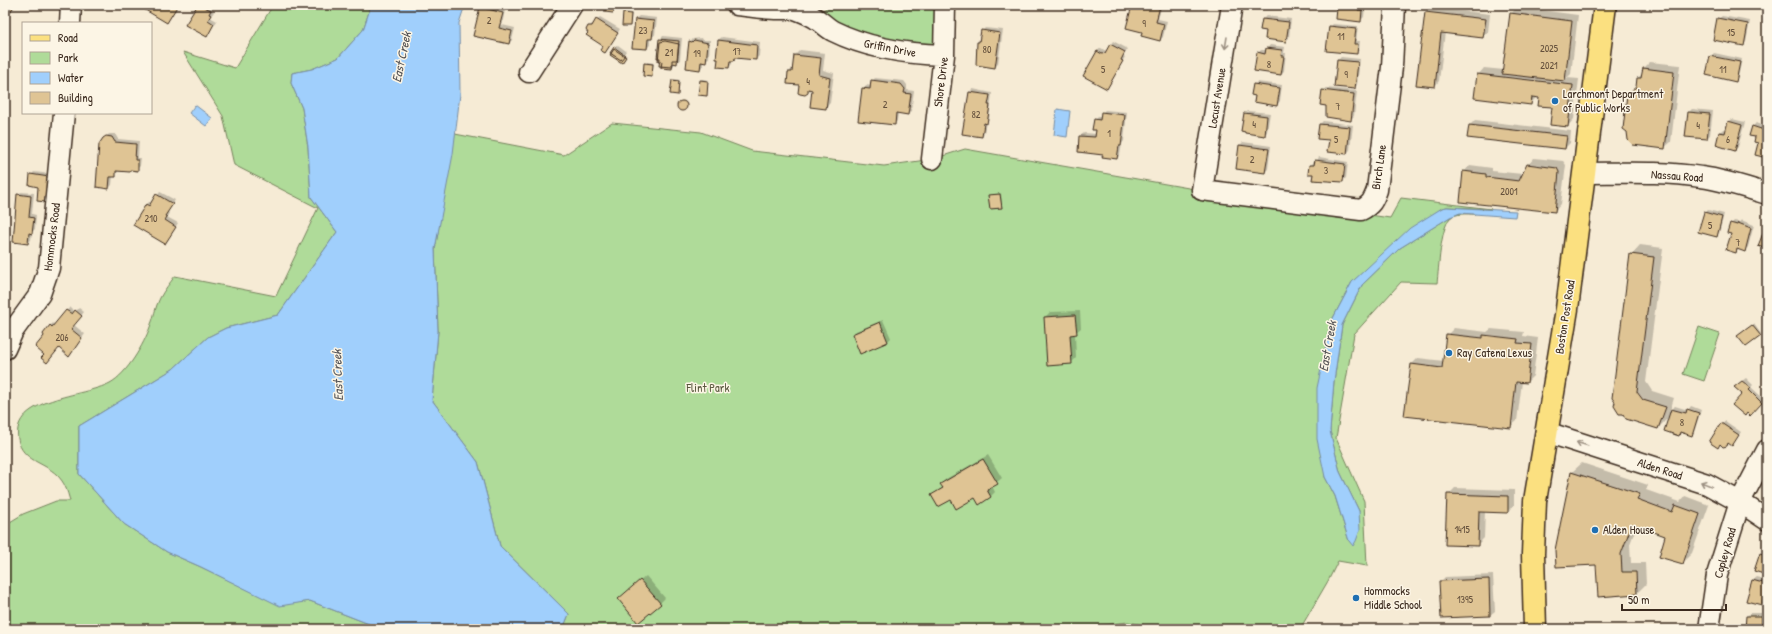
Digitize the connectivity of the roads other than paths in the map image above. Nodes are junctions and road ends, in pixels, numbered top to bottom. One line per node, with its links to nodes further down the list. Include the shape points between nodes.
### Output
1 (72, 5): 9 (street)
2 (572, 5): 11 (street)
3 (737, 5): 8 (street, via 772,9)
4 (945, 5): 10 (street, Shore Drive)
5 (1232, 5): 15 (street, Locust Avenue, one-way to 15)
6 (1395, 5): 15 (street, Birch Lane, via 1392,67 1377,190 1370,206 1361,210 1348,209)
7 (1605, 5): 14 (main road, Boston Post Road)
8 (802, 7): 10 (street, Griffin Drive, via 831,30 853,40 880,48)
9 (70, 22)
10 (944, 55): 13 (street, Shore Drive)
11 (529, 72)
12 (64, 114): 17 (street, Hommocks Road, via 49,268 40,294 13,331)
13 (932, 159)
14 (1584, 173): 16 (street, Nassau Road, via 1701,177); 18 (main road, Boston Post Road, via 1567,309)
15 (1202, 190)
16 (1767, 194)
17 (5, 349)
18 (1546, 432): 20 (street, Alden Road, one-way to 18, via 1707,484); 22 (main road, Boston Post Road, via 1535,508)
19 (1767, 450): 20 (street, Copley Road)
20 (1740, 502): 21 (street, Alden Road); 23 (street, Copley Road, via 1717,575)
21 (1767, 520)
22 (1535, 629)
23 (1709, 629)

